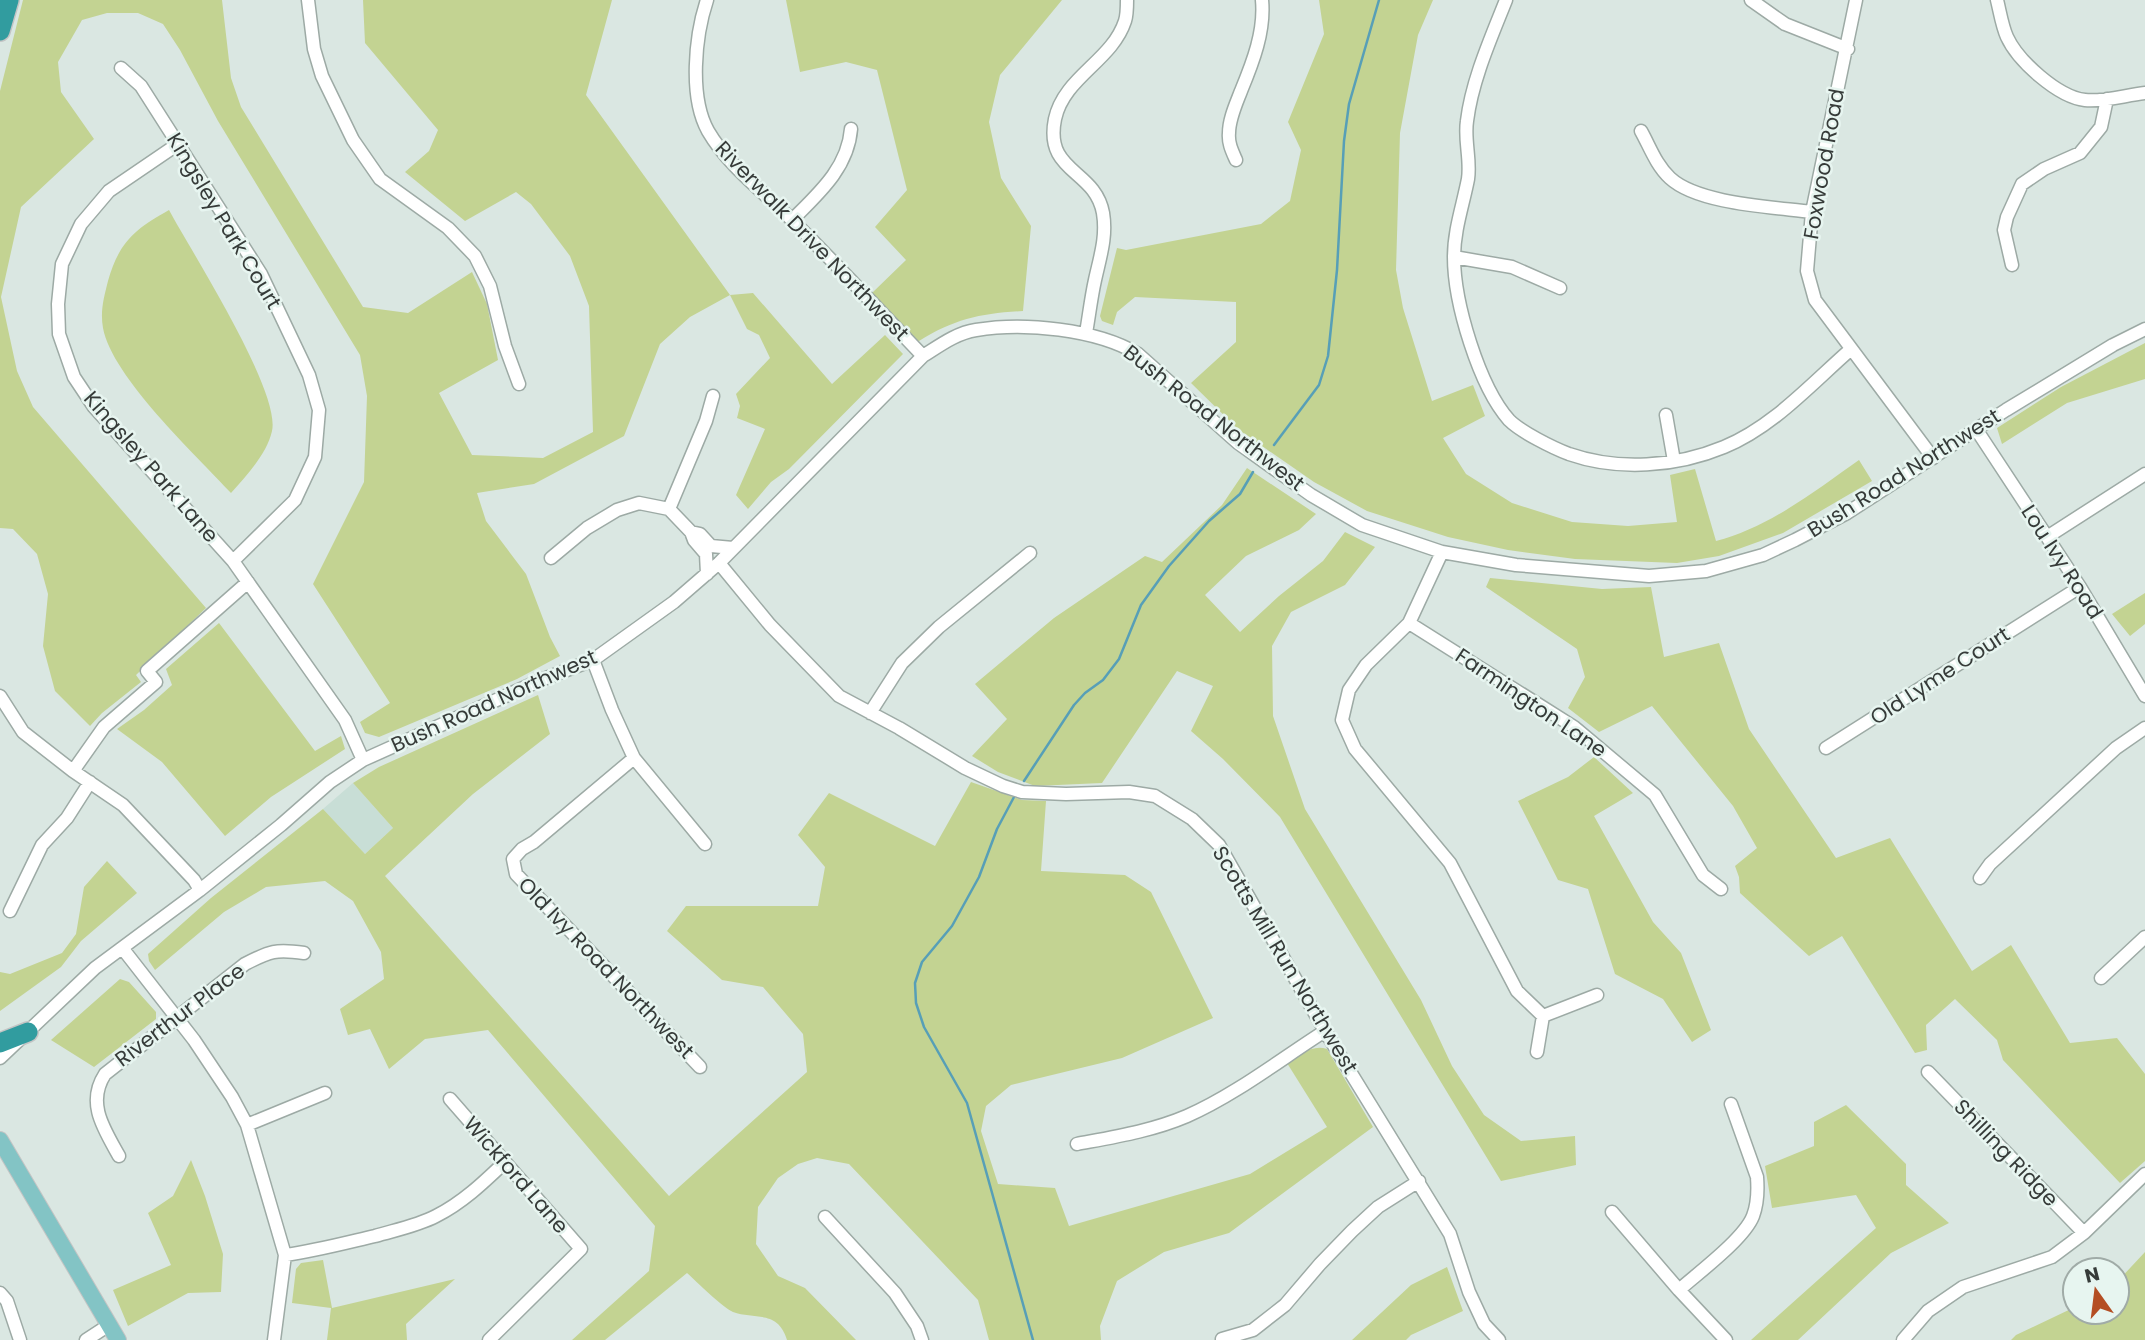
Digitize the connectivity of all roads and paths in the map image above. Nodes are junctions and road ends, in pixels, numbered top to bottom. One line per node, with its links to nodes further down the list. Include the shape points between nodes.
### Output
1 (9, 0): 10 (highway)
2 (308, 0): 28 (street, via 322,76 353,140 380,178 447,228 475,256 490,286)
3 (707, 0): 20 (street, Riverwalk Drive Northwest, via 701,18 696,89 708,130 729,159)
4 (1127, 0): 25 (street, via 1126,19 1117,39 1062,96 1055,120 1057,155 1095,192 1106,234)
5 (1262, 0): 18 (street, via 1264,18 1252,65 1228,132)
6 (1506, 0): 21 (street, via 1466,122 1468,177 1457,219)
7 (1751, 0): 11 (street, via 1785,24)
8 (1856, 0): 11 (street, Foxwood Road)
9 (1997, 0): 14 (street, via 2018,56 2063,92 2085,100)
10 (0, 31)
11 (1847, 49): 19 (street, Foxwood Road)
12 (121, 68): 17 (street, Kingsley Park Court, via 141,86)
13 (2145, 93): 14 (street)
14 (2107, 99): 22 (street, via 2101,127 2080,153 2022,184 2004,230)
15 (851, 129): 20 (street, via 844,159 823,190)
16 (1641, 131): 19 (street, via 1658,164 1671,179 1694,193)
17 (178, 144): 42 (street, Kingsley Park Court, via 261,274 309,375 319,410 315,457 295,500); 42 (street, Kingsley Park Lane, via 109,191 82,224 62,264 59,334 74,377 94,407)
18 (1236, 160)
19 (1812, 212): 26 (street, Foxwood Road, via 1807,271 1815,300)
20 (792, 220): 27 (street, Riverwalk Drive Northwest)
21 (1454, 257): 23 (street, via 1512,267); 33 (street, via 1457,294 1481,377 1512,423 1589,461 1630,466)
22 (2012, 265)
23 (1560, 288)
24 (2145, 329): 31 (street, Bush Road Northwest)
25 (1086, 333): 27 (street, Bush Road Northwest, via 1033,328 974,330); 39 (street, Bush Road Northwest, via 1138,354 1238,443 1311,495 1362,525)
26 (1850, 350): 32 (street, Foxwood Road); 33 (street, via 1769,421 1725,447)
27 (923, 356): 38 (street, Bush Road Northwest)
28 (519, 384)
29 (713, 396): 35 (street)
30 (1666, 415): 33 (street)
31 (1976, 429): 32 (street, Bush Road Northwest); 37 (street, Lou Ivy Road)
32 (1933, 458): 39 (street, Bush Road Northwest, via 1795,540 1763,555 1706,570 1649,576 1602,573)
33 (1674, 461)
34 (2145, 474): 37 (street)
35 (669, 509): 36 (street); 41 (street, via 639,503 617,510)
36 (691, 532): 38 (street, via 700,534 711,546); 44 (street, via 706,554)
37 (2047, 537): 46 (street, Lou Ivy Road)
38 (733, 548): 43 (street, Bush Road Northwest)
39 (1442, 552): 47 (street)
40 (1030, 553): 51 (street, via 902,663)
41 (551, 558)
42 (233, 561): 45 (street, Kingsley Park Lane)
43 (719, 563): 44 (street, Bush Road Northwest); 51 (street, Scotts Mill Run Northwest, via 770,625 839,696)
44 (707, 574): 48 (street, Bush Road Northwest)
45 (248, 582): 55 (street, Kingsley Park Lane, via 345,720); 56 (street, via 147,671 156,682 104,727)
46 (2080, 587): 50 (street, Lou Ivy Road); 53 (street, Old Lyme Court)
47 (1409, 623): 61 (street, Farmington Lane, via 1574,727 1655,795 1703,875); 68 (street, via 1366,665 1349,690 1342,720 1355,749 1450,863 1517,991)
48 (593, 660): 54 (street); 55 (street, Bush Road Northwest)
49 (0, 696): 56 (street, via 23,732)
50 (2145, 696)
51 (870, 713): 70 (street, Scotts Mill Run Northwest, via 1003,786 1022,792 1155,796 1192,819 1219,845)
52 (2145, 728): 59 (street, via 2092,769)
53 (1826, 748)
54 (634, 758): 58 (street); 75 (street, Old Ivy Road Northwest, via 522,849 513,866)
55 (363, 760): 60 (street, Bush Road Northwest)
56 (73, 771): 57 (street)
57 (90, 782): 60 (street, via 123,804); 62 (street, via 67,818 42,845)
58 (705, 844)
59 (1980, 878)
60 (200, 890): 64 (street, Bush Road Northwest)
61 (1721, 890)
62 (10, 911)
63 (2145, 937): 66 (street)
64 (123, 949): 69 (street); 71 (street, Bush Road Northwest, via 95,968)
65 (304, 953): 69 (street, Riverthur Place, via 280,950 264,954)
66 (2101, 978)
67 (1597, 995): 68 (street)
68 (1543, 1016): 73 (street)
69 (175, 1017): 80 (street); 83 (street, Riverthur Place, via 115,1064 98,1084 96,1110)
70 (1325, 1031): 82 (street, via 1187,1116); 86 (street, Scotts Mill Run Northwest)
71 (28, 1032): 72 (highway); 74 (street, Bush Road Northwest)
72 (0, 1043)
73 (1536, 1052)
74 (0, 1058)
75 (700, 1066)
76 (1928, 1072): 89 (street, Shilling Ridge)
77 (325, 1093): 80 (street)
78 (450, 1099): 84 (street, Wickford Lane)
79 (1731, 1104): 91 (street, via 1757,1177 1753,1216 1738,1237)
80 (247, 1125): 90 (street)
81 (0, 1140): 93 (main road)
82 (1077, 1144)
83 (119, 1156)
84 (504, 1163): 90 (street, via 463,1199 419,1224); 98 (street, Wickford Lane, via 580,1249)
85 (2145, 1174): 89 (street)
86 (1419, 1181): 94 (street, via 1369,1215 1285,1306 1252,1330); 100 (street, Scotts Mill Run Northwest, via 1450,1234 1484,1324)
87 (1612, 1212): 91 (street)
88 (825, 1217): 99 (street, via 895,1293)
89 (2084, 1233): 102 (street, via 2052,1257 1963,1287 1928,1311)
90 (285, 1255): 97 (street)
91 (1679, 1290): 101 (street)
92 (0, 1293): 95 (street)
93 (114, 1333): 96 (street)
94 (1222, 1339)
95 (20, 1340)
96 (86, 1340)
97 (274, 1340)
98 (489, 1340)
99 (922, 1340)
100 (1499, 1340)
101 (1726, 1340)
102 (1903, 1340)

